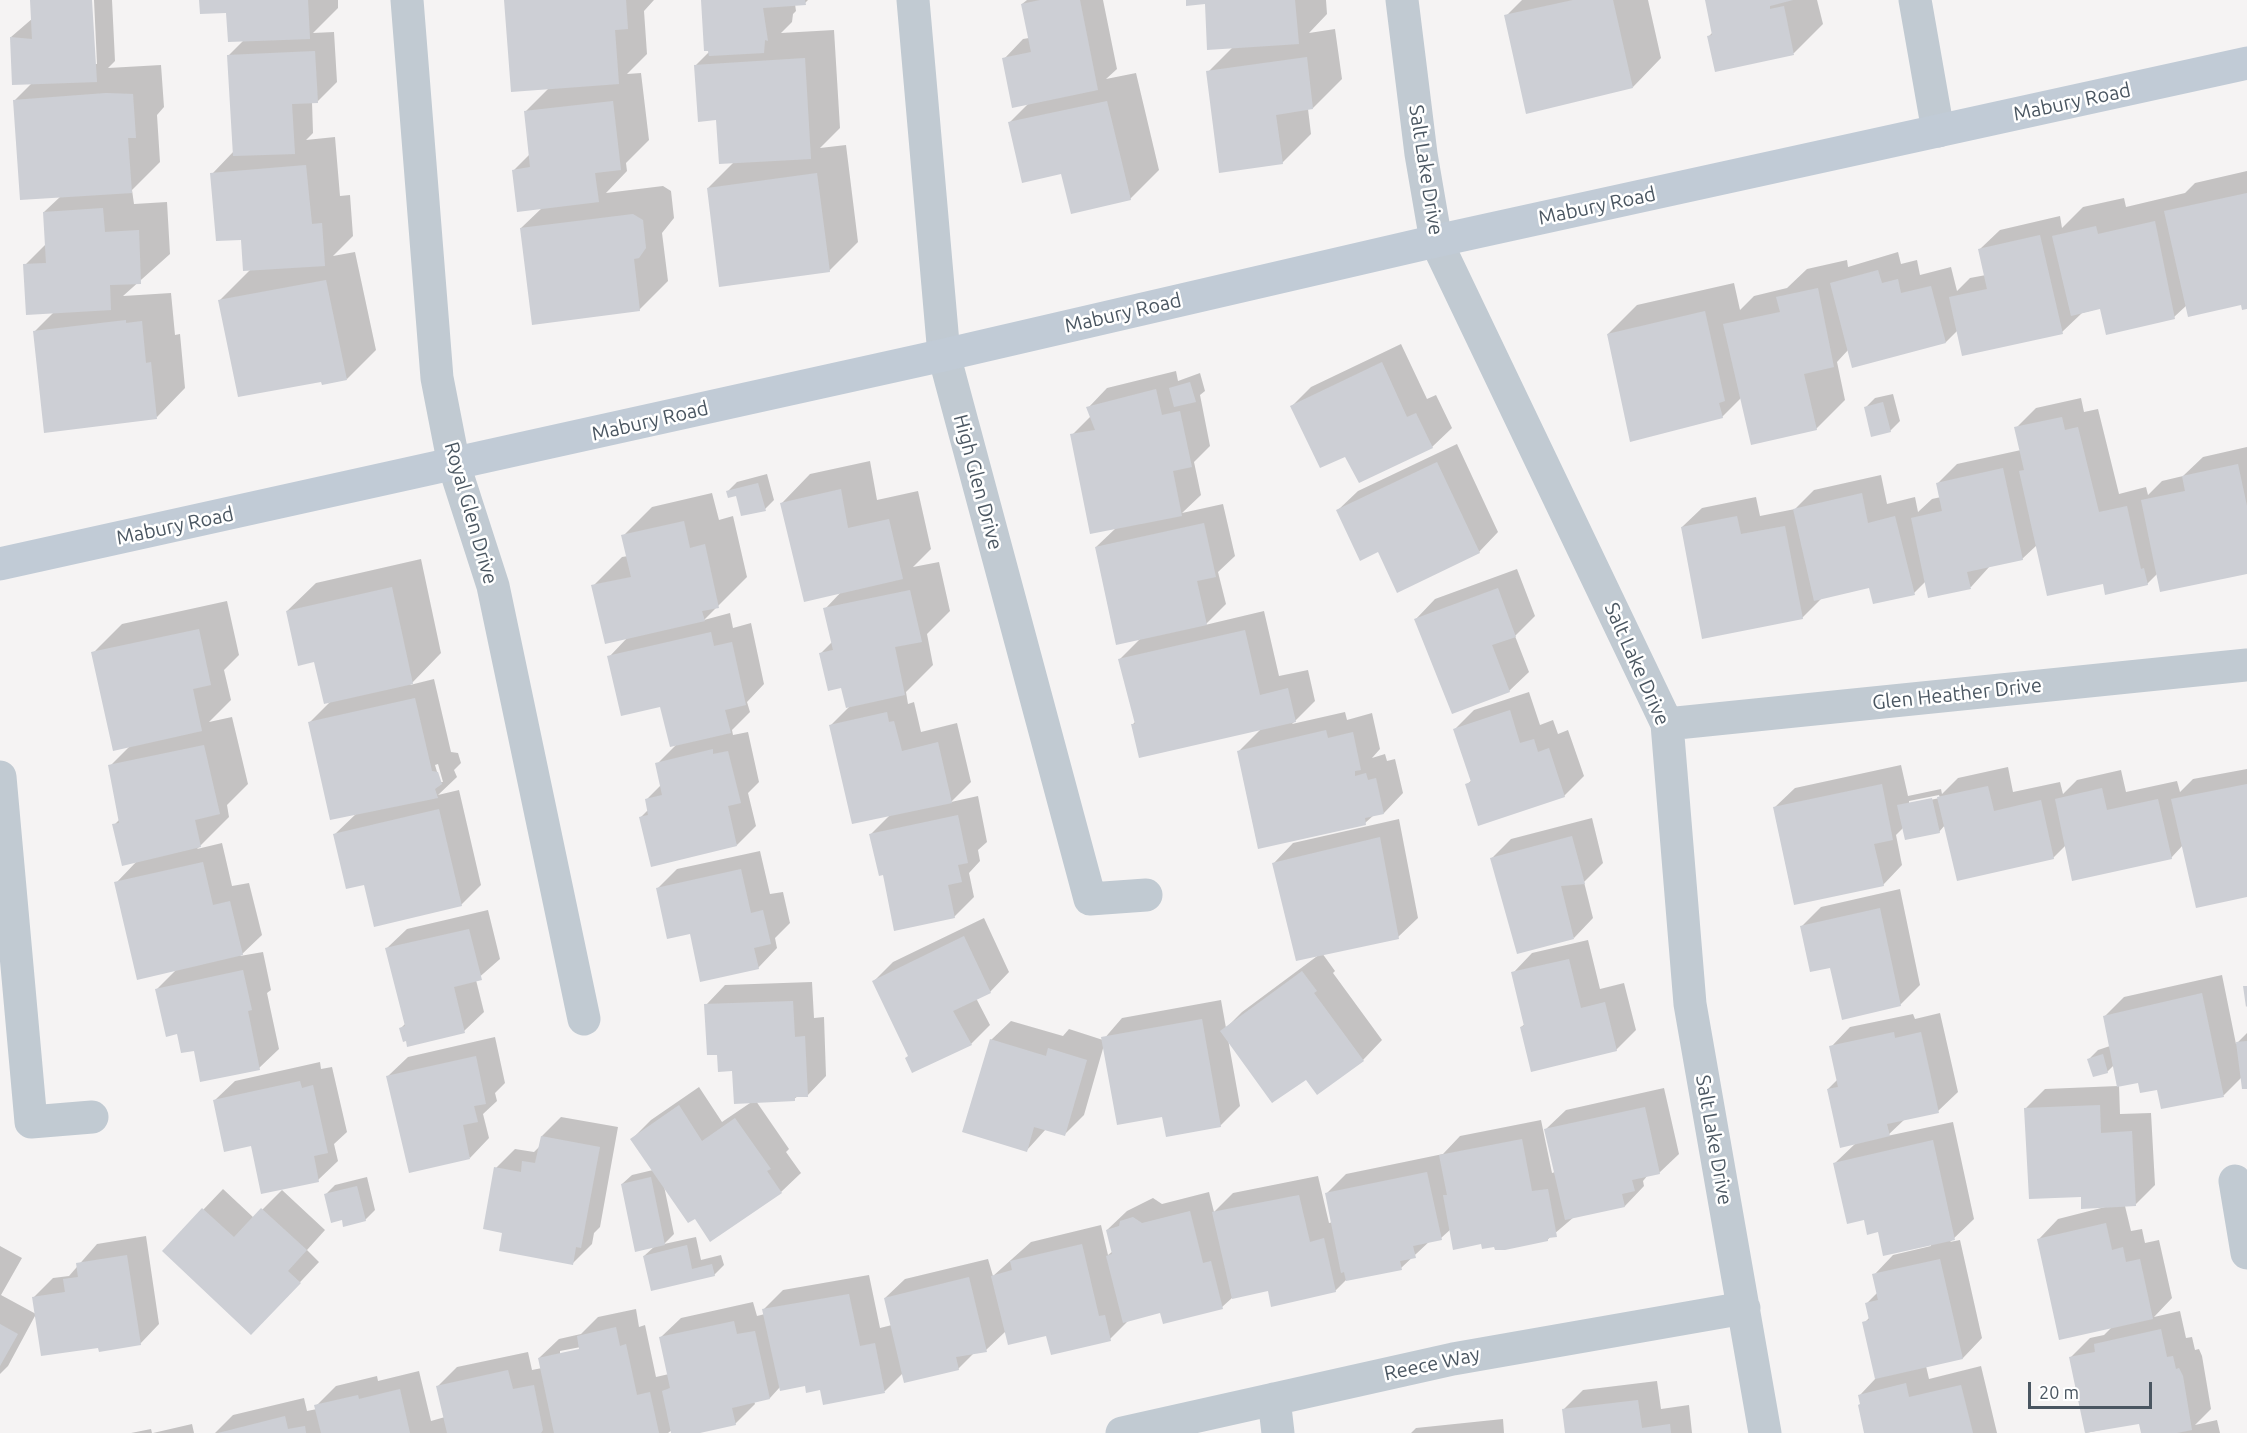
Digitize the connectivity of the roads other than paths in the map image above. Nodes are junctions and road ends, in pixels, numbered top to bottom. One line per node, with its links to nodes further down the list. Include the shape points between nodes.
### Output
1 (407, 0): 9 (street, Royal Glen Drive, via 437,378)
2 (913, 0): 8 (street, High Glen Drive)
3 (1402, 0): 7 (street, Salt Lake Drive)
4 (1915, 0): 6 (street)
5 (2247, 63): 6 (main road, Mabury Road)
6 (1938, 131): 7 (main road, Mabury Road)
7 (1436, 241): 8 (main road, Mabury Road); 12 (street, Salt Lake Drive)
8 (944, 355): 9 (main road, Mabury Road); 14 (street, High Glen Drive, via 1090,899)
9 (454, 465): 10 (main road, Mabury Road); 15 (street, Royal Glen Drive, via 493,586)
10 (0, 564)
11 (2247, 665): 12 (street, Glen Heather Drive)
12 (1667, 724): 19 (street, Salt Lake Drive, via 1690,1004)
13 (0, 777): 16 (street, via 31,1122)
14 (1146, 895)
15 (584, 1019)
16 (92, 1118)
17 (2235, 1181): 18 (street)
18 (2247, 1253)
19 (1744, 1308): 20 (street, Reece Way, via 1453,1359); 23 (street, Salt Lake Drive)
20 (1274, 1399): 21 (street, Reece Way); 22 (street)
21 (1122, 1433)
22 (1278, 1433)
23 (1765, 1433)

